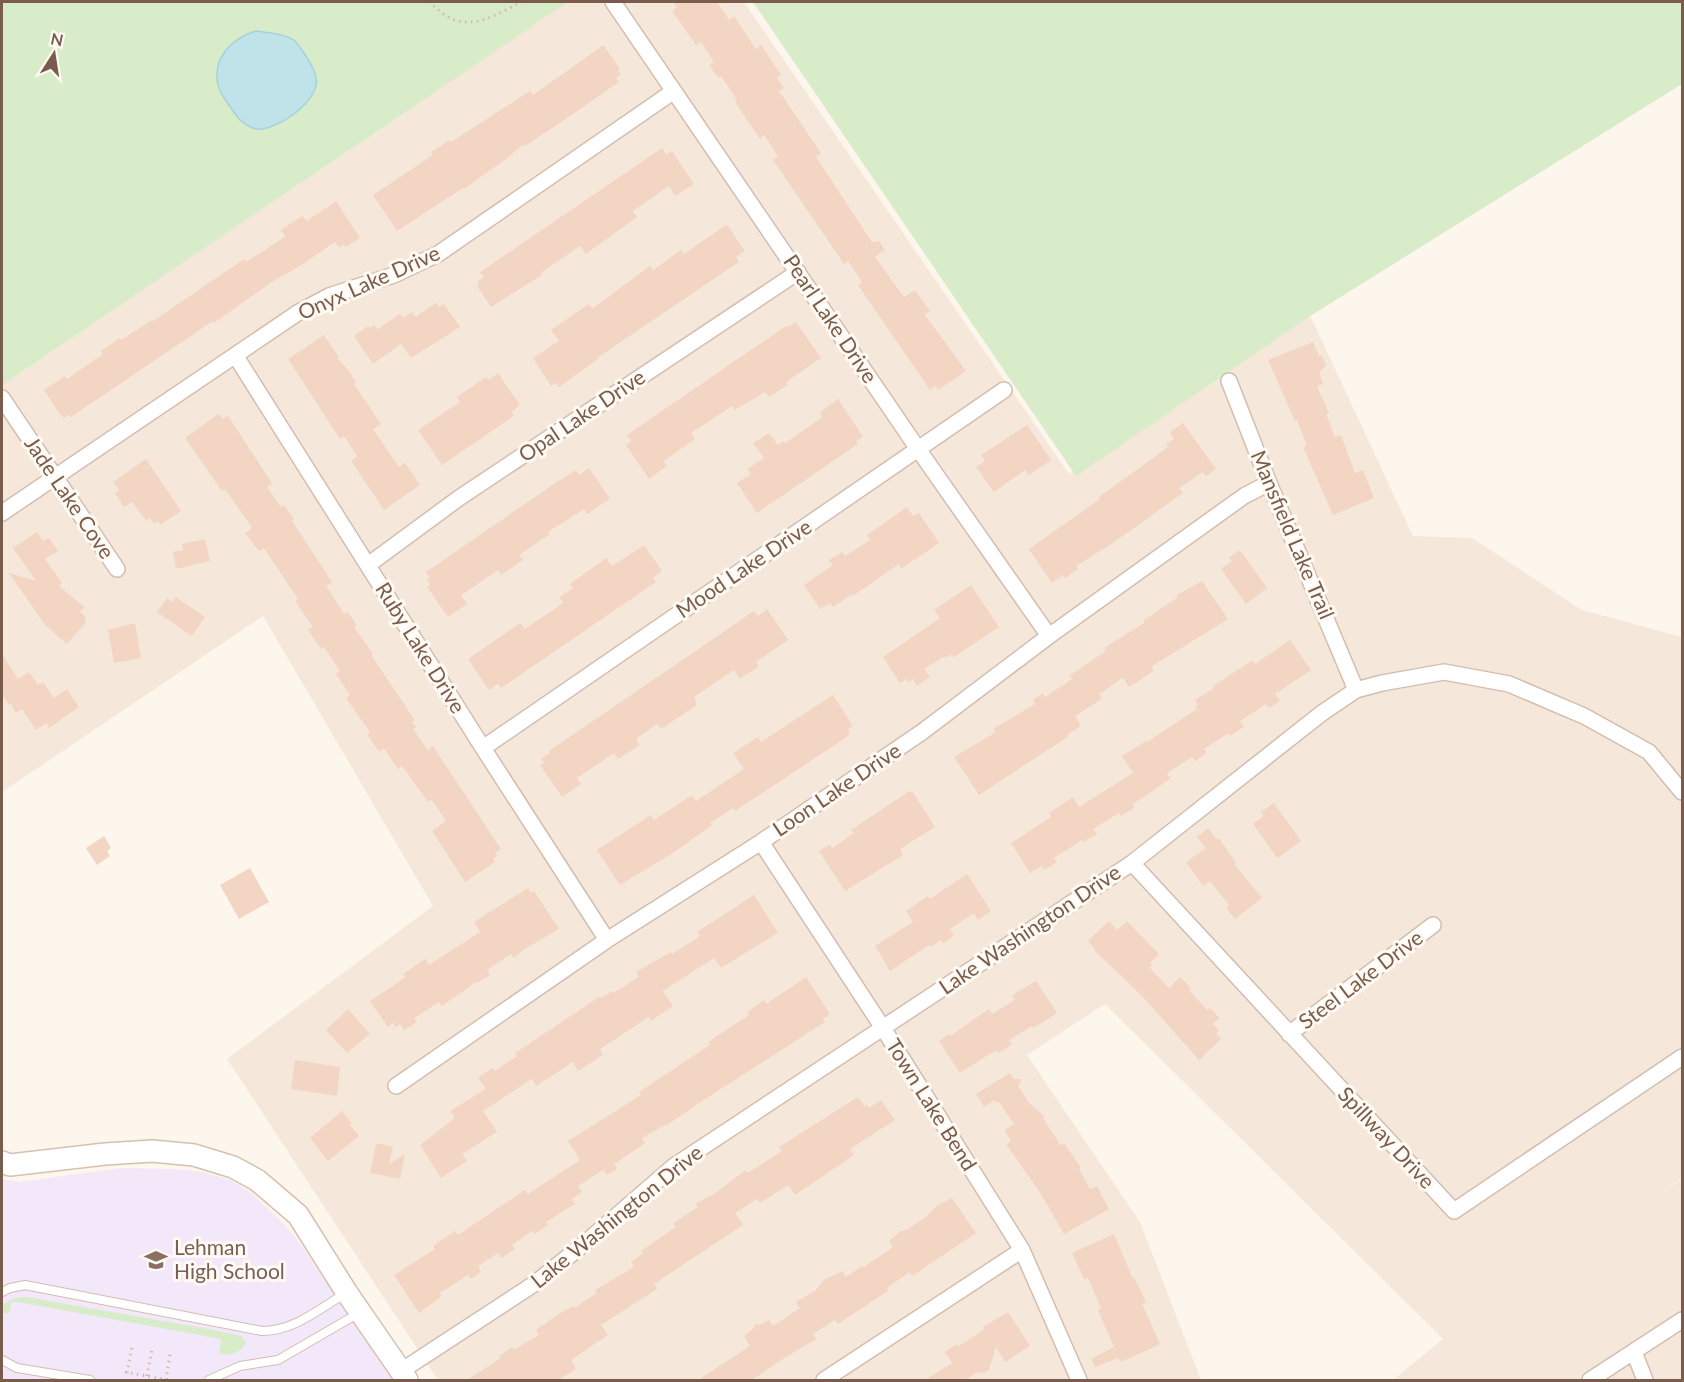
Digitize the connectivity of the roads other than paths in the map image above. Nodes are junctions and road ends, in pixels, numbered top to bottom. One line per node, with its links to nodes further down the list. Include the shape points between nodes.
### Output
1 (613, 2): 2 (street, Pearl Lake Drive)
2 (674, 91): 3 (street, Pearl Lake Drive); 4 (street, Onyx Lake Drive, via 438,254 394,275 329,296)
3 (798, 272): 8 (street, Pearl Lake Drive); 12 (street, Opal Lake Drive, via 459,498)
4 (235, 356): 9 (street, Onyx Lake Drive); 12 (street, Ruby Lake Drive)
5 (1229, 381): 10 (street, Mansfield Lake Trail)
6 (1004, 390): 8 (street, Mood Lake Drive)
7 (2, 398): 9 (street, Jade Lake Cove)
8 (918, 450): 14 (street, Pearl Lake Drive); 16 (street, Mood Lake Drive)
9 (55, 477): 11 (street, Onyx Lake Drive); 13 (street, Jade Lake Cove)
10 (1269, 483): 14 (street, Loon Lake Drive, via 1244,496); 15 (street, Mansfield Lake Trail)
11 (2, 513)
12 (368, 565): 16 (street, Ruby Lake Drive)
13 (117, 569)
14 (1049, 636): 18 (street, Loon Lake Drive, via 921,732)
15 (1356, 690): 17 (street, Lake Washington Drive, via 1444,672 1509,684 1584,716 1649,752); 19 (street, Lake Washington Drive)
16 (483, 748): 21 (street, Ruby Lake Drive)
17 (1683, 792)
18 (761, 842): 21 (street, Loon Lake Drive); 22 (street, Town Lake Bend)
19 (1132, 863): 22 (street, Lake Washington Drive); 23 (street, Spillway Drive)
20 (1433, 925): 23 (street, Steel Lake Drive)
21 (607, 940): 25 (street, Loon Lake Drive)
22 (883, 1028): 27 (street, Town Lake Bend); 34 (street, Lake Washington Drive, via 674,1166 534,1284)
23 (1289, 1034): 24 (street, Spillway Drive, via 1454,1211)
24 (1683, 1057)
25 (396, 1086)
26 (2, 1162): 29 (street, via 10,1165 142,1152 195,1155 233,1167 257,1180 298,1215)
27 (1022, 1250): 37 (street); 38 (street, Town Lake Bend)
28 (2, 1292): 29 (lane, via 25,1285 262,1331 291,1326)
29 (347, 1293): 30 (street)
30 (360, 1312): 34 (street); 36 (lane, via 278,1360 240,1366)
31 (1683, 1320): 32 (street)
32 (1634, 1352): 39 (street); 40 (street)
33 (2, 1360): 35 (lane, via 17,1368)
34 (404, 1376)
35 (90, 1380)
36 (209, 1380)
37 (824, 1380)
38 (1079, 1380)
39 (1590, 1380)
40 (1645, 1380)

